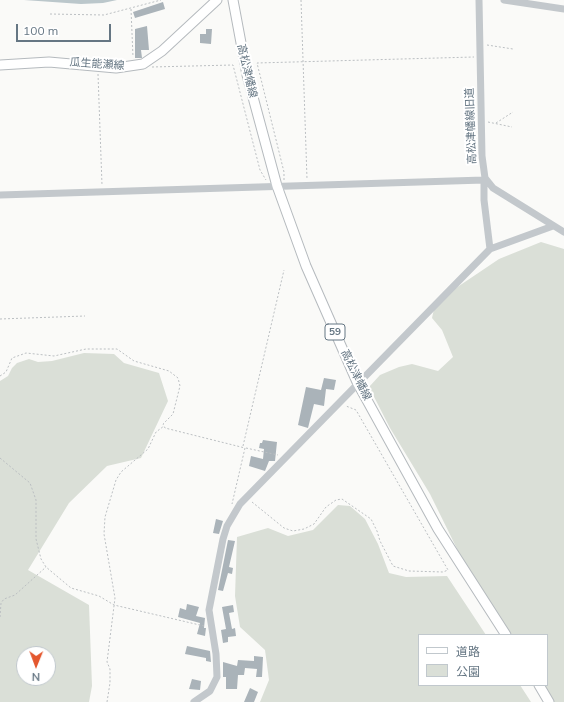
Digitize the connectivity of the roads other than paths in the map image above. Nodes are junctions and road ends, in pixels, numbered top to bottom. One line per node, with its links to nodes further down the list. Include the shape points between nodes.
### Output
1 (217, 0): 6 (main road, 瓜生能瀬線, via 162,51 146,62 133,66 116,68 49,62)
2 (233, 0): 8 (main road, 高松津幡線 / 59, via 247,75)
3 (479, 0): 7 (street, 高松津幡線旧道)
4 (504, 0): 5 (street)
5 (564, 9)
6 (0, 65)
7 (484, 179): 8 (street); 10 (street, 高松津幡線旧道, via 493,188); 12 (street)
8 (277, 186): 9 (street); 13 (main road, 高松津幡線 / 59, via 306,266)
9 (0, 195)
10 (553, 226): 11 (street, 高松津幡線旧道); 12 (street)
11 (564, 232)
12 (490, 249): 13 (street)
13 (357, 382): 14 (main road, 高松津幡線 / 59, via 438,529); 16 (street, via 246,497 227,526 209,610 217,677 210,691)
14 (505, 634)
15 (539, 686): 17 (main road)
16 (196, 701)
17 (549, 702)

